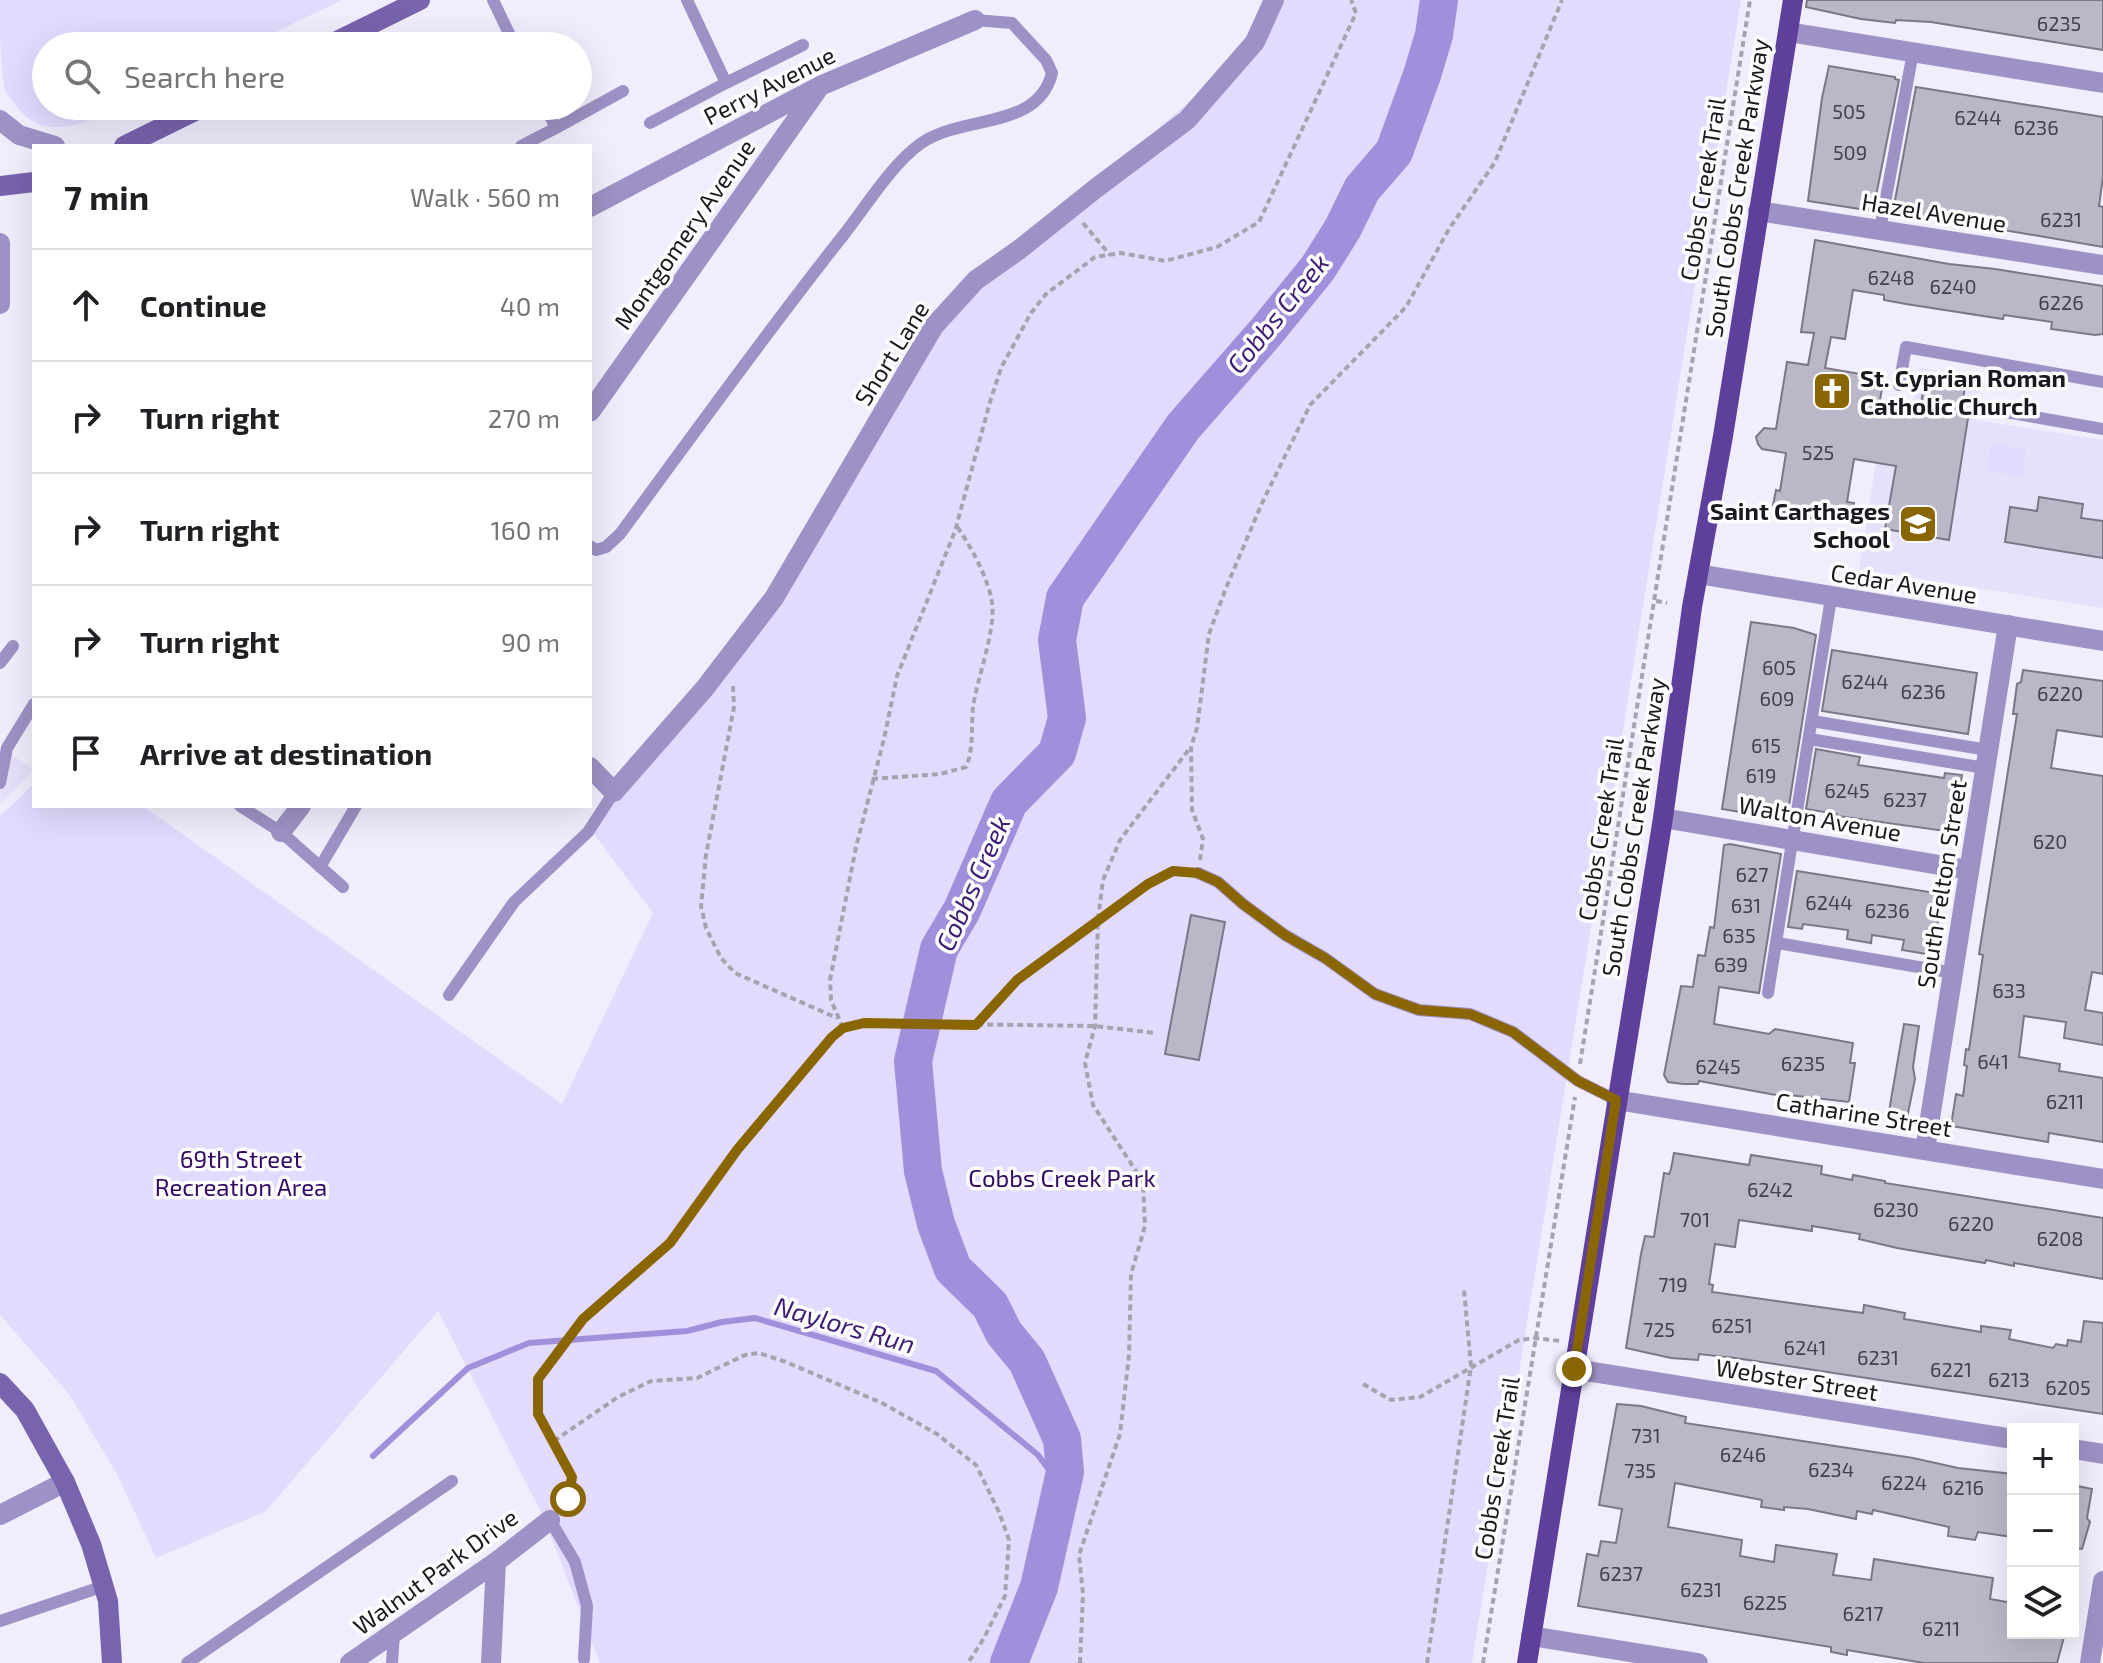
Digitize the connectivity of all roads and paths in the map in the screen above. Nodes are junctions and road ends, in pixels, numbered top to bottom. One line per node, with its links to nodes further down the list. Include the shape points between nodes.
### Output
1 (420, 0): 10 (main road)
2 (493, 0): 11 (lane)
3 (687, 0): 15 (lane)
4 (1274, 0): 32 (street, Short Lane, via 1255,42 1187,120)
5 (1351, 0): 36 (path, via 1356,13 1351,26 1259,222 1217,247 1165,261)
6 (1562, 0): 58 (path, via 1495,162 1449,229 1406,307 1310,405 1262,503 1209,634)
7 (1750, 0): 48 (path, Cobbs Creek Trail)
8 (1793, 0): 12 (main road, South Cobbs Creek Parkway)
9 (975, 20): 17 (street, Perry Avenue); 45 (lane, via 1012,23 1046,60 1052,73 1043,96 1021,111 944,131 920,144 898,166 620,534 606,547)
10 (355, 32)
11 (508, 32)
12 (1788, 32): 14 (street); 33 (main road, South Cobbs Creek Parkway)
13 (803, 45): 15 (lane)
14 (1913, 52): 16 (street); 34 (lane)
15 (726, 83): 24 (lane)
16 (2103, 83)
17 (820, 86): 31 (street, Perry Avenue); 41 (street, Montgomery Avenue)
18 (623, 91): 19 (lane)
19 (592, 108)
20 (0, 120): 26 (street, via 19,135)
21 (177, 120): 27 (main road)
22 (552, 120): 25 (lane)
23 (570, 120): 25 (lane)
24 (650, 123)
25 (556, 128): 28 (lane)
26 (48, 144)
27 (128, 144)
28 (525, 144)
29 (32, 182): 30 (main road)
30 (0, 186)
31 (592, 206)
32 (1072, 208): 36 (path); 53 (street, Short Lane, via 976,280 934,326 774,598)
33 (1758, 211): 34 (street, Hazel Avenue); 46 (main road, South Cobbs Creek Parkway)
34 (1880, 230): 37 (street, Hazel Avenue)
35 (0, 243): 38 (street)
36 (1110, 255): 44 (path, via 1095,257 1046,294 1031,313 1001,368)
37 (2103, 265)
38 (0, 304)
39 (2103, 382): 40 (lane, via 1906,347)
40 (1899, 385)
41 (592, 409)
42 (1988, 409): 43 (lane)
43 (2103, 429)
44 (956, 525): 61 (path, via 897,676); 61 (path, via 971,547 993,604 974,704 973,752 966,767 940,774)
45 (592, 547)
46 (1698, 574): 47 (street, Cedar Avenue); 67 (main road, South Cobbs Creek Parkway)
47 (1831, 598): 50 (street, Cedar Avenue); 56 (lane)
48 (1656, 601): 49 (path); 85 (path, Cobbs Creek Trail)
49 (1667, 603)
50 (2008, 625): 51 (street, Cedar Avenue); 59 (street, South Felton Street)
51 (2103, 641)
52 (13, 646): 54 (lane)
53 (726, 661): 63 (street, Short Lane); 80 (path, via 734,707 706,855 701,906 706,928 735,973)
54 (0, 663)
55 (32, 707): 62 (lane, via 7,748)
56 (1812, 721): 57 (lane); 59 (lane)
57 (1809, 739): 59 (lane); 70 (lane)
58 (1191, 747): 69 (path, via 1192,810); 75 (path, via 1120,840 1103,880)
59 (1987, 759): 72 (street, South Felton Street)
60 (592, 769): 63 (street)
61 (872, 779): 80 (path, via 830,980)
62 (0, 783)
63 (614, 792): 79 (lane, via 588,832 514,902)
64 (243, 808): 68 (lane)
65 (299, 808): 68 (street)
66 (355, 808): 71 (lane)
67 (1663, 818): 70 (street, Walton Avenue); 86 (main road, South Cobbs Creek Parkway)
68 (281, 832): 71 (lane)
69 (1203, 839)
70 (1794, 840): 72 (street, Walton Avenue); 76 (lane)
71 (320, 867): 74 (lane)
72 (1969, 870): 77 (street, South Felton Street)
73 (1198, 873): 75 (path, via 1173,871); 85 (lane, via 1375,994 1419,1010 1470,1014 1513,1032)
74 (343, 887)
75 (1098, 919): 81 (path, via 1017,980); 82 (path)
76 (1777, 943): 77 (lane); 78 (lane)
77 (1954, 973): 87 (street, South Felton Street)
78 (1768, 993)
79 (449, 995)
80 (839, 1019): 83 (path)
81 (976, 1025): 82 (path); 83 (path, via 864,1023)
82 (1095, 1026): 84 (path); 117 (path, via 1085,1063 1093,1105 1143,1182 1145,1226 1131,1274 1120,1434 1079,1555)
83 (843, 1028): 97 (path, via 737,1150 670,1243 583,1319 538,1379 538,1414)
84 (1155, 1033)
85 (1578, 1081): 86 (lane); 90 (path, Cobbs Creek Trail)
86 (1616, 1100): 87 (street, Catharine Street); 91 (main road, South Cobbs Creek Parkway)
87 (1925, 1150): 88 (street, Catharine Street)
88 (2103, 1179)
89 (1464, 1290): 92 (path)
90 (1536, 1338): 91 (path); 92 (path, via 1519,1340); 119 (path, Cobbs Creek Trail)
91 (1578, 1343): 93 (main road, South Cobbs Creek Parkway)
92 (1471, 1366): 95 (path, via 1420,1397 1391,1400); 118 (path)
93 (1574, 1369): 96 (street, Webster Street); 109 (main road, South Cobbs Creek Parkway)
94 (0, 1383): 101 (main road, via 25,1410)
95 (1363, 1384)
96 (2007, 1438)
97 (554, 1441): 103 (path, via 572,1477 568,1499); 116 (path, via 651,1381 697,1378 759,1353 882,1403 937,1434 976,1465 1009,1540 1005,1596)
98 (2079, 1450): 99 (street)
99 (2103, 1454)
100 (452, 1481): 112 (lane)
101 (65, 1482): 102 (street); 106 (main road)
102 (0, 1515)
103 (550, 1520): 104 (street, Walnut Park Drive); 110 (lane, via 575,1562 587,1606)
104 (496, 1562): 108 (street, Walnut Park Drive); 115 (street)
105 (2103, 1581): 122 (street)
106 (104, 1586): 107 (lane); 111 (main road)
107 (0, 1621)
108 (394, 1633): 113 (street, Walnut Park Drive); 114 (lane)
109 (1531, 1636): 120 (main road, South Cobbs Creek Parkway); 121 (street)
110 (584, 1659)
111 (112, 1663)
112 (187, 1663)
113 (350, 1663)
114 (392, 1663)
115 (491, 1663)
116 (968, 1663)
117 (1080, 1663)
118 (1427, 1663)
119 (1483, 1663)
120 (1527, 1663)
121 (1698, 1663)
122 (2090, 1663)

